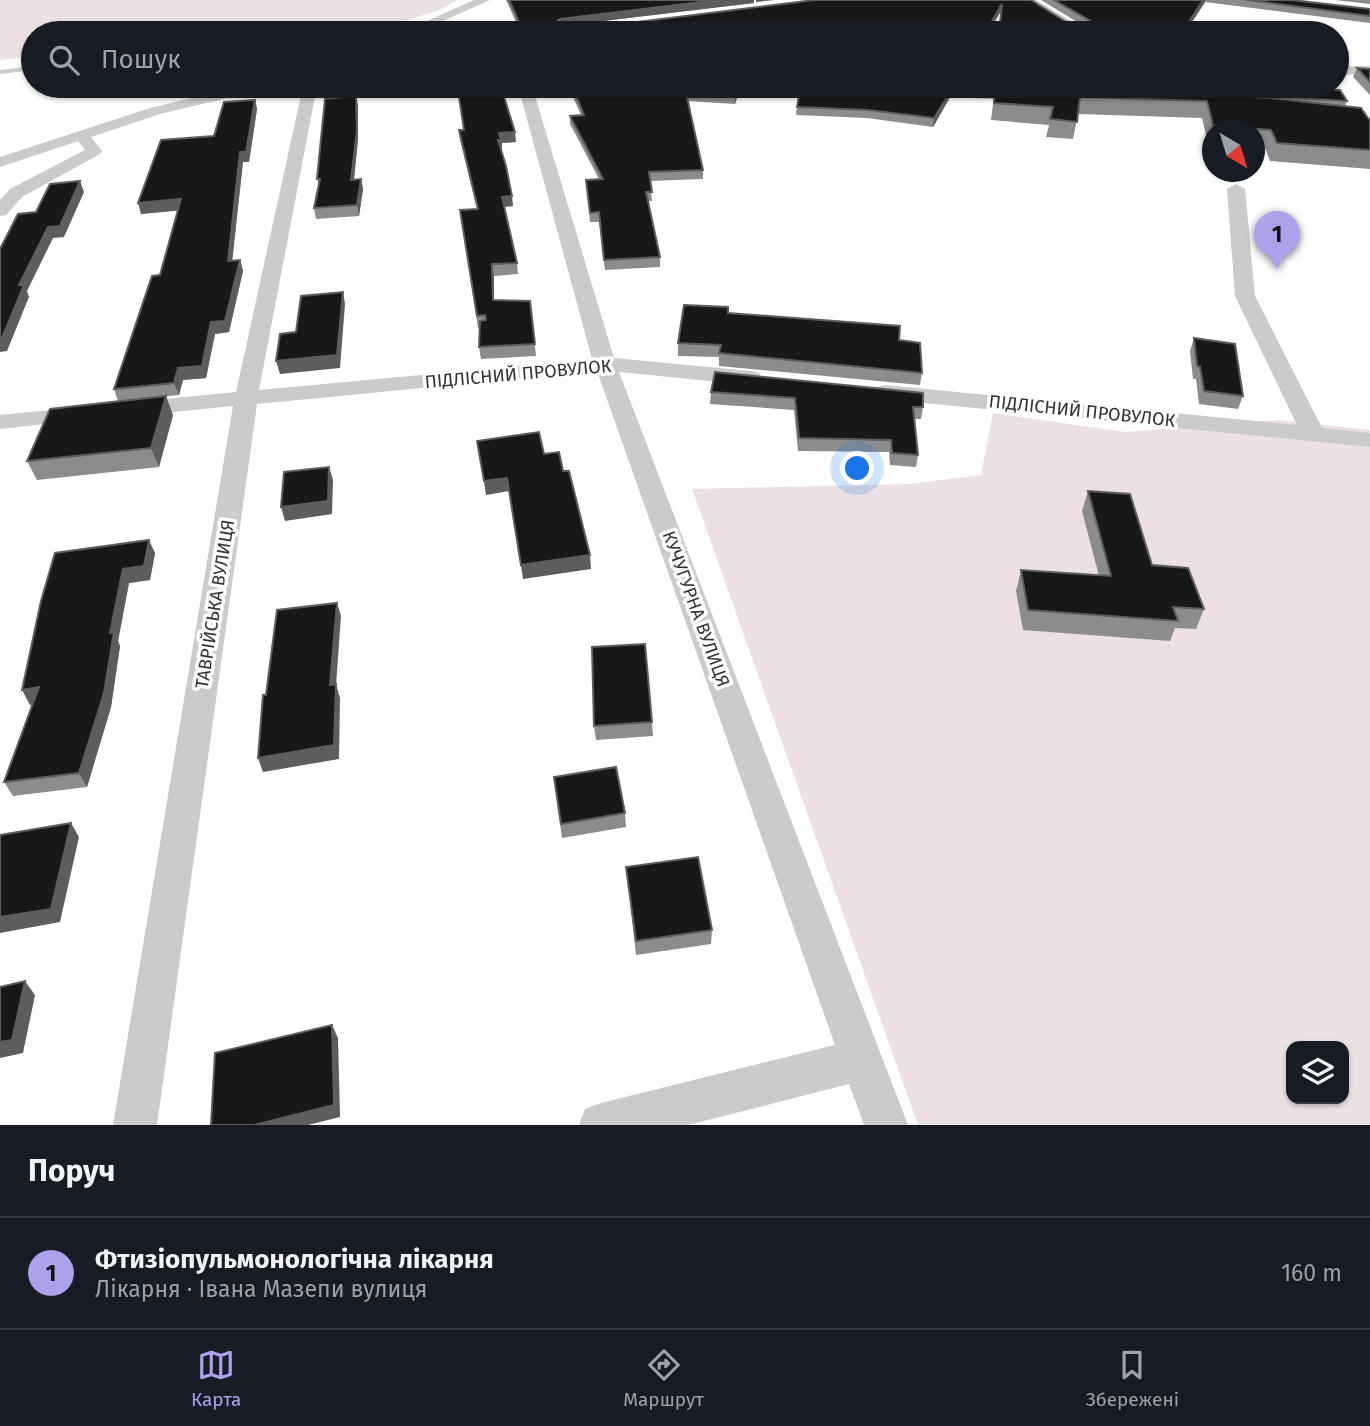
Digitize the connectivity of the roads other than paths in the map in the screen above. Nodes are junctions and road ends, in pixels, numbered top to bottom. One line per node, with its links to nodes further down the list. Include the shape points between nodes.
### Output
1 (484, 0): 3 (street)
2 (1028, 0): 4 (street)
3 (434, 21)
4 (1064, 21)
5 (21, 69): 8 (lane)
6 (1370, 70): 7 (street)
7 (1349, 71)
8 (0, 72)
9 (210, 98): 14 (street)
10 (308, 98): 21 (street, ТАВРІЙСЬКА ВУЛИЦЯ)
11 (528, 98): 18 (street, КУЧУГУРНА ВУЛИЦЯ)
12 (1034, 98): 13 (street)
13 (1052, 99)
14 (81, 135): 15 (street); 17 (street, via 94,152 16,193)
15 (0, 162)
16 (1236, 188): 23 (street, via 1244,296)
17 (0, 211)
18 (605, 364): 19 (street, ПІДЛІСНИЙ ПРОВУЛОК); 21 (street, ПІДЛІСНИЙ ПРОВУЛОК); 25 (street, КУЧУГУРНА ВУЛИЦЯ)
19 (772, 381)
20 (869, 390): 23 (street, ПІДЛІСНИЙ ПРОВУЛОК)
21 (246, 398): 22 (street, ПІДЛІСНИЙ ПРОВУЛОК); 26 (street, ТАВРІЙСЬКА ВУЛИЦЯ)
22 (0, 422)
23 (1313, 434): 24 (street, ПІДЛІСНИЙ ПРОВУЛОК)
24 (1370, 440)
25 (863, 1059): 27 (street); 28 (street, КУЧУГУРНА ВУЛИЦЯ)
26 (135, 1125)
27 (601, 1125)
28 (887, 1125)

